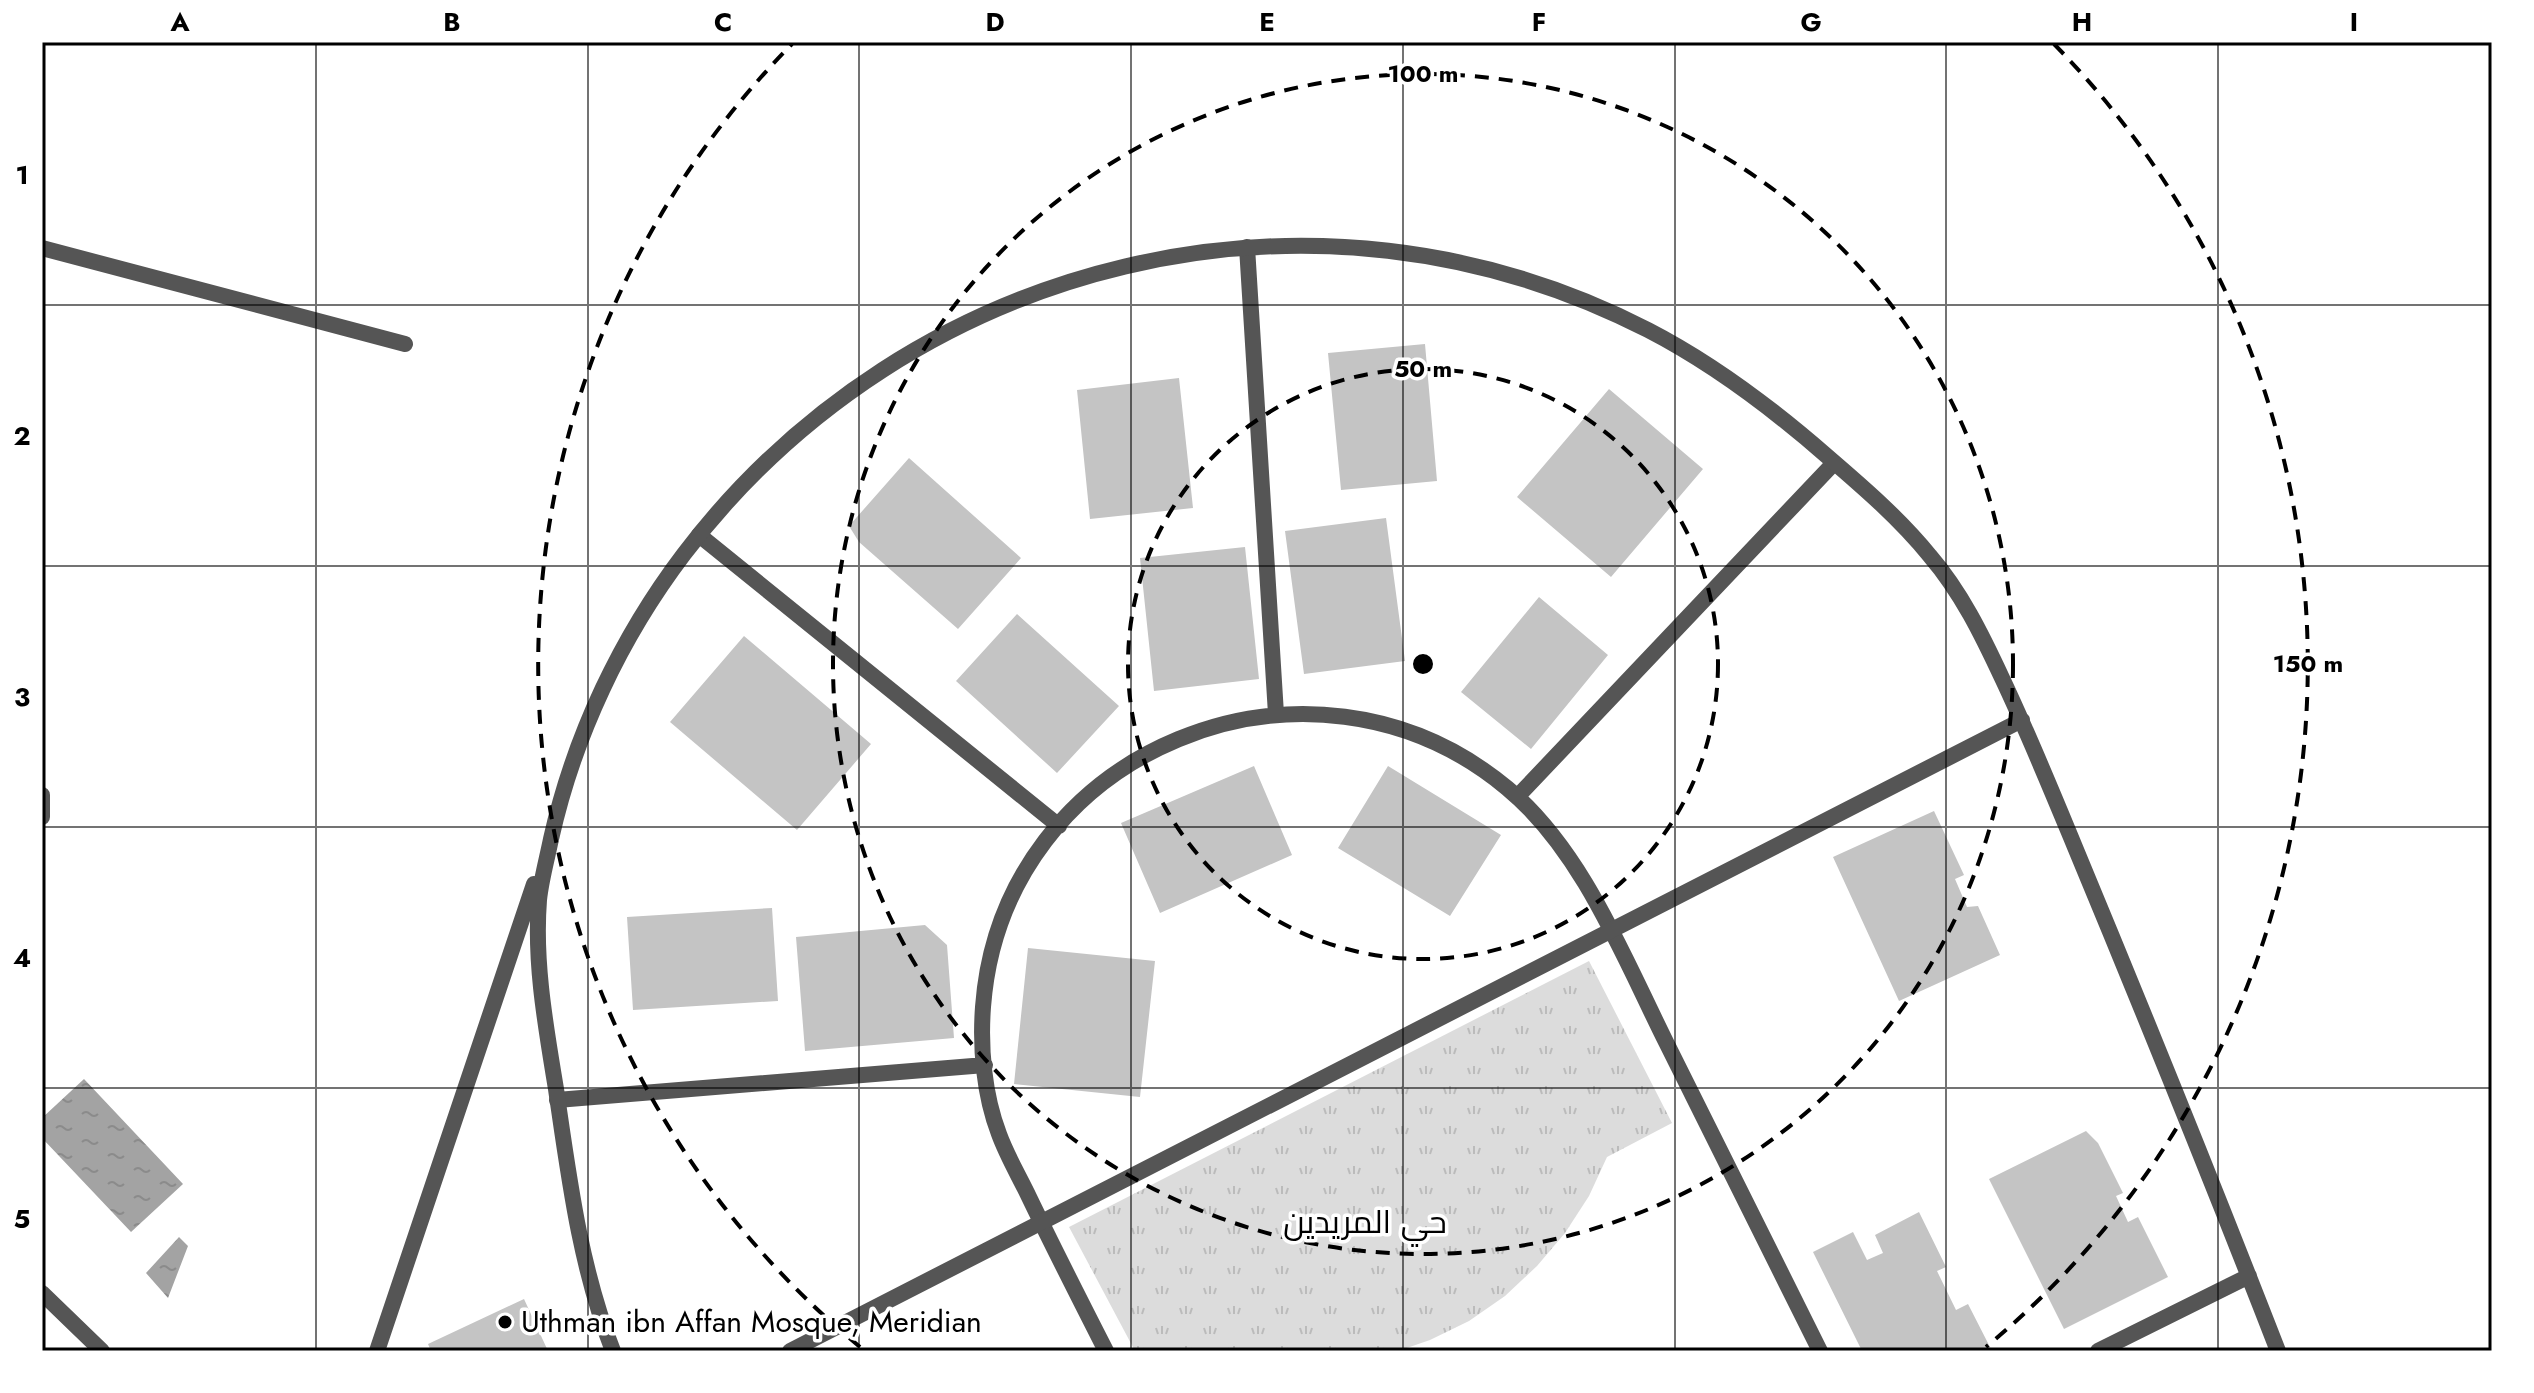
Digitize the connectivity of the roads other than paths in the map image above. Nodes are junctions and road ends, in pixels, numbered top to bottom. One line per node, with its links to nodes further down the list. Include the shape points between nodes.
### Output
1 (1247, 247): 4 (street, via 1316,246 1452,261 1583,300 1705,362); 5 (street, via 1179,255 1046,288 921,345 807,423 757,469); 6 (street)
2 (42, 248): 3 (street)
3 (405, 344)
4 (1834, 463): 7 (street, via 1934,559 1975,621); 9 (street)
5 (699, 535): 11 (street, via 632,632 607,681 575,756); 12 (street)
6 (1276, 714): 9 (street, via 1349,716 1392,726 1471,761); 12 (street, via 1220,723 1139,758 1103,782)
7 (2022, 720): 13 (street); 17 (street)
8 (42, 795): 10 (street)
9 (1517, 797): 13 (street, via 1565,850)
10 (42, 817)
11 (555, 822): 15 (street, via 539,895 538,955); 20 (street)
12 (1059, 826): 14 (street, via 1020,881 1002,921 983,1006)
13 (1611, 931): 16 (street); 24 (street)
14 (985, 1065): 15 (street); 16 (street, via 999,1134)
15 (557, 1100): 21 (street, via 583,1257)
16 (1041, 1222): 22 (street); 23 (street)
17 (2249, 1276): 25 (street); 26 (street)
18 (42, 1293): 19 (street)
19 (102, 1351)
20 (377, 1351)
21 (613, 1351)
22 (790, 1351)
23 (1106, 1351)
24 (1820, 1351)
25 (2098, 1351)
26 (2278, 1351)

